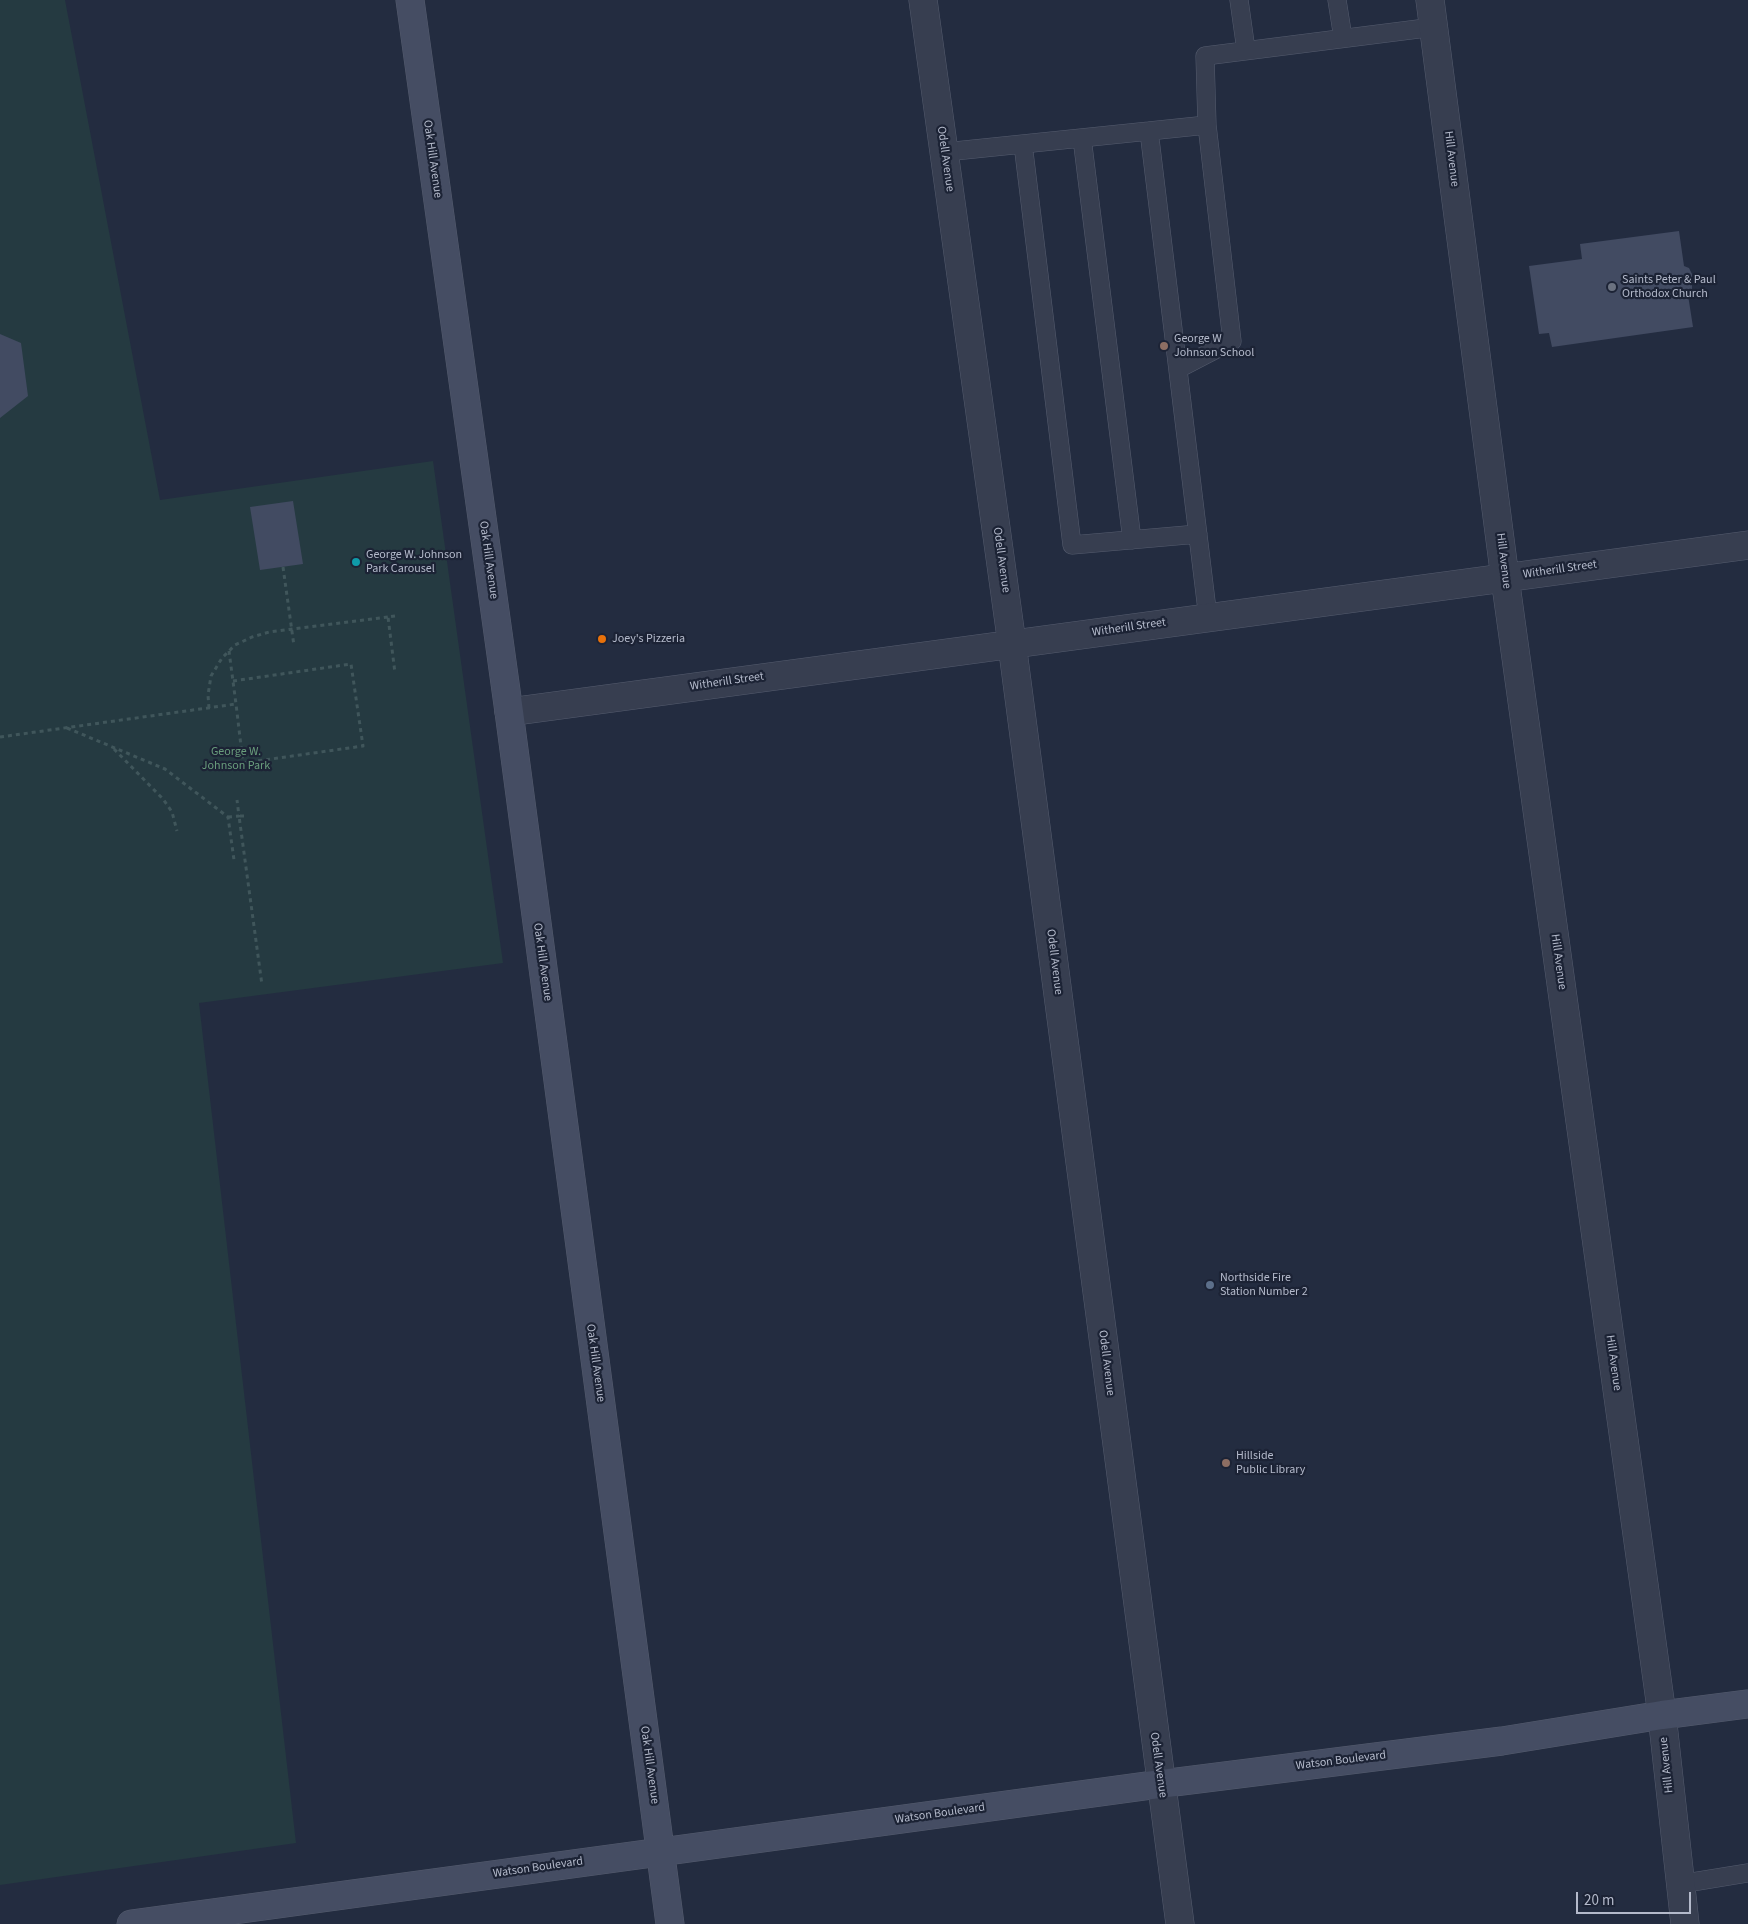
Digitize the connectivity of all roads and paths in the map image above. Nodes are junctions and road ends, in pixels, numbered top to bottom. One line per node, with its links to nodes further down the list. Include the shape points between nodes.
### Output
1 (410, 0): 31 (street, Oak Hill Avenue)
2 (923, 0): 13 (street, Odell Avenue)
3 (1239, 0): 8 (lane)
4 (1337, 0): 7 (lane)
5 (1430, 0): 6 (street, Hill Avenue)
6 (1434, 27): 7 (lane); 19 (street, Hill Avenue)
7 (1343, 38): 8 (lane)
8 (1246, 50): 9 (lane, via 1205,56)
9 (1208, 125): 10 (lane); 14 (lane, via 1232,341)
10 (1149, 131): 11 (lane); 14 (lane)
11 (1082, 138): 12 (lane); 16 (lane)
12 (1023, 144): 13 (lane); 16 (lane, via 1072,545)
13 (944, 152): 24 (street, Odell Avenue)
14 (1178, 368): 15 (lane)
15 (1198, 534): 16 (lane); 22 (lane)
16 (1132, 540)
17 (1748, 544): 19 (street, Witherill Street)
18 (283, 567): 23 (path)
19 (1505, 578): 22 (street, Witherill Street); 43 (street, Hill Avenue)
20 (394, 616): 21 (path)
21 (388, 617): 23 (path); 27 (path)
22 (1208, 618): 24 (street, Witherill Street)
23 (292, 628): 25 (path); 26 (path, via 252,637)
24 (1012, 644): 31 (street, Witherill Street); 44 (street, Odell Avenue)
25 (294, 646)
26 (229, 651): 28 (path); 30 (path, via 211,676)
27 (395, 674)
28 (233, 681): 29 (path); 29 (path, via 351,664 363,746 243,763)
29 (236, 704): 30 (path)
30 (209, 708): 32 (path)
31 (509, 712): 45 (street, Oak Hill Avenue)
32 (67, 728): 33 (path); 34 (path)
33 (0, 737)
34 (112, 747): 38 (path, via 165,769); 39 (path, via 162,799 172,812)
35 (236, 800): 36 (path)
36 (239, 816): 37 (path); 38 (path); 41 (path)
37 (244, 816)
38 (228, 817): 40 (path)
39 (177, 831)
40 (234, 860)
41 (262, 985)
42 (1748, 1704): 43 (street, Watson Boulevard)
43 (1662, 1715): 44 (street, Watson Boulevard, via 1502,1741); 47 (street, Hill Avenue)
44 (1160, 1784): 45 (street, Watson Boulevard); 50 (street, Odell Avenue)
45 (660, 1851): 48 (street, Watson Boulevard); 49 (street, Oak Hill Avenue)
46 (1748, 1873): 47 (lane)
47 (1680, 1884): 51 (street, Hill Avenue)
48 (131, 1924)
49 (670, 1924)
50 (1180, 1924)
51 (1685, 1924)

